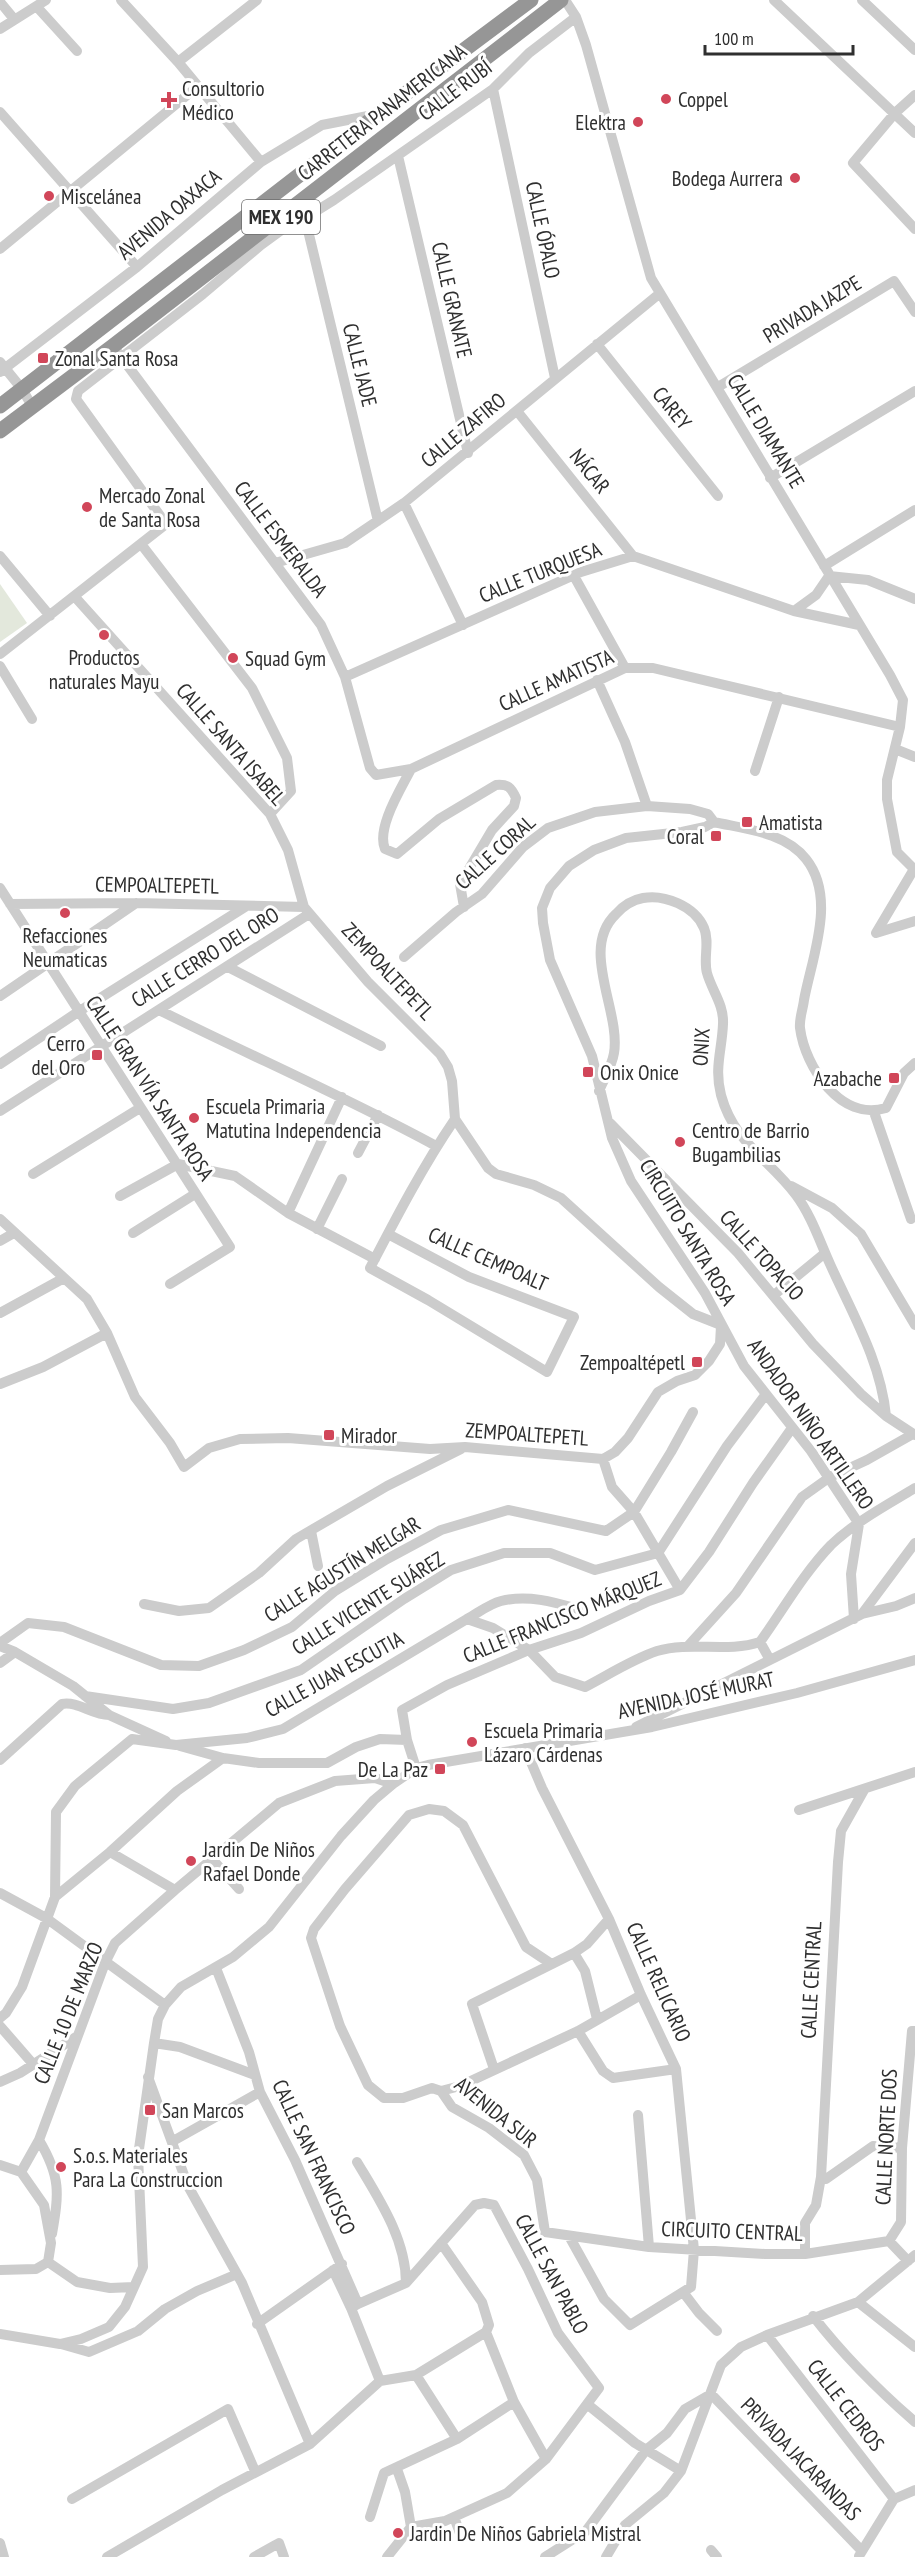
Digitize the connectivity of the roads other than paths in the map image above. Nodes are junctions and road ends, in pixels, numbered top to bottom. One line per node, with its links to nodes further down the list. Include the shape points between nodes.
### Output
1 (137, 0): 10 (street)
2 (257, 0): 16 (street)
3 (531, 0): 22 (highway, CARRETERA PANAMERICANA / MEX 190)
4 (561, 0): 26 (highway, CARRETERA PANAMERICANA / MEX 190)
5 (565, 0): 11 (street, CALLE DIAMANTE)
6 (774, 0): 21 (street)
7 (862, 0): 14 (street)
8 (0, 2): 12 (street)
9 (41, 3): 12 (street); 15 (street)
10 (124, 4): 16 (street)
11 (576, 17): 18 (street, CALLE RUBÍ, via 529,53); 33 (street, CALLE DIAMANTE, via 651,278)
12 (14, 19): 13 (street)
13 (0, 29)
14 (915, 50)
15 (78, 51)
16 (178, 62): 17 (street)
17 (197, 87): 25 (street); 27 (street)
18 (493, 89): 24 (street, CALLE RUBÍ); 38 (street, CALLE ÓPALO)
19 (915, 95): 21 (street)
20 (0, 112): 27 (street)
21 (895, 114): 23 (street); 30 (street, via 853,163)
22 (377, 115): 25 (street, AVENIDA OAXACA, via 322,125); 40 (highway, CARRETERA PANAMERICANA / MEX 190)
23 (915, 133)
24 (398, 156): 28 (street, CALLE RUBÍ); 46 (street, CALLE GRANATE)
25 (261, 162): 32 (street, AVENIDA OAXACA)
26 (324, 184): 28 (street); 36 (highway, CARRETERA PANAMERICANA / MEX 190)
27 (71, 192): 31 (street); 32 (street)
28 (334, 200): 29 (street, CALLE RUBÍ)
29 (305, 218): 36 (street, CALLE RUBÍ, via 261,244 203,294); 51 (street, CALLE JADE)
30 (915, 229)
31 (0, 249)
32 (136, 267): 37 (street, AVENIDA OAXACA)
33 (659, 294): 35 (street, CALLE ZAFIRO); 39 (street, CALLE DIAMANTE)
34 (915, 312): 39 (street, PRIVADA JAZPE, via 894,282)
35 (597, 344): 38 (street, CALLE ZAFIRO); 48 (street, CAREY)
36 (117, 352): 43 (highway, CARRETERA PANAMERICANA / MEX 190); 52 (street, CALLE RUBÍ, via 76,394 76,399 166,524); 55 (street, CALLE ESMERALDA)
37 (2, 368): 40 (street)
38 (555, 378): 44 (street, CALLE ZAFIRO)
39 (718, 387): 47 (street, CALLE DIAMANTE)
40 (22, 389): 42 (highway, CARRETERA PANAMERICANA / MEX 190); 43 (street)
41 (915, 391): 47 (street)
42 (0, 406)
43 (32, 406): 45 (highway, CARRETERA PANAMERICANA / MEX 190)
44 (517, 411): 46 (street, CALLE ZAFIRO); 54 (street, NÁCAR)
45 (0, 431)
46 (468, 453): 49 (street, CALLE ZAFIRO)
47 (770, 478): 56 (street, CALLE DIAMANTE)
48 (718, 496)
49 (404, 503): 51 (street, CALLE ZAFIRO); 62 (street)
50 (915, 510): 56 (street)
51 (378, 521): 55 (street, CALLE ZAFIRO, via 345,543)
52 (141, 544): 58 (street); 78 (street, via 252,688 287,758 291,791)
53 (0, 556): 61 (street)
54 (633, 556): 57 (street, CALLE TURQUESA); 60 (street, CALLE TURQUESA)
55 (274, 562): 67 (street, CALLE ESMERALDA, via 321,625)
56 (826, 571): 59 (street, via 868,580); 60 (street, via 816,595); 63 (street, CALLE DIAMANTE)
57 (574, 576): 62 (street, CALLE TURQUESA); 66 (street)
58 (75, 597): 61 (street); 78 (street, CALLE SANTA ISABEL)
59 (915, 599)
60 (794, 611): 63 (street, CALLE TURQUESA)
61 (50, 616): 64 (street)
62 (463, 625): 67 (street, CALLE TURQUESA)
63 (859, 625): 71 (street, CALLE DIAMANTE, via 903,700)
64 (0, 654)
65 (0, 666): 70 (street)
66 (625, 669): 68 (street, CALLE AMATISTA); 69 (street, CALLE AMATISTA, via 654,668)
67 (345, 677): 76 (street, CALLE ESMERALDA, via 369,768)
68 (597, 680): 74 (street, CALLE AMATISTA); 77 (street)
69 (779, 697): 71 (street, CALLE AMATISTA); 75 (street)
70 (32, 719)
71 (900, 727): 72 (street, CALLE DIAMANTE)
72 (895, 749): 73 (street); 80 (street, CALLE DIAMANTE, via 887,780 887,799 897,852)
73 (915, 757)
74 (411, 768): 76 (street, CALLE AMATISTA); 85 (street, CALLE CORAL, via 383,828 381,841 385,849 397,854 439,819 496,785 511,787 516,798 460,884)
75 (755, 771)
76 (375, 776)
77 (648, 806): 79 (street, CALLE CORAL, via 690,809 708,814); 85 (street, CALLE CORAL, via 595,812 548,828 523,847 482,894)
78 (270, 814): 87 (street, CALLE SANTA ISABEL, via 288,850)
79 (714, 822): 99 (street, CIRCUITO SANTA ROSA, via 682,832 626,838 594,850 569,866 550,888 542,908 550,960 592,1056); 103 (street, CALLE CORAL, via 771,836 792,845 807,860 818,882 822,911 800,1026 802,1035 823,1081 841,1101)
80 (915, 869): 88 (street, CALLE DIAMANTE, via 876,933)
81 (0, 888): 83 (street, CALLE GRAN VÍA SANTA ROSA)
82 (136, 903): 83 (street, CEMPOALTEPETL); 84 (street, CEMPOALTEPETL); 90 (street)
83 (10, 904): 86 (street); 90 (street, CALLE GRAN VÍA SANTA ROSA)
84 (246, 907): 87 (street, CEMPOALTEPETL); 94 (street)
85 (464, 907): 89 (street)
86 (0, 910)
87 (307, 910): 91 (street, CALLE CERRO DEL ORO); 105 (street, ZEMPOALTEPETL, via 368,982 440,1054 452,1081)
88 (915, 921)
89 (404, 957)
90 (47, 964): 92 (street); 94 (street, CALLE GRAN VÍA SANTA ROSA)
91 (228, 967): 93 (street, CALLE CERRO DEL ORO); 96 (street)
92 (0, 996)
93 (159, 1011): 95 (street, CALLE CERRO DEL ORO); 100 (street)
94 (78, 1012): 95 (street, CALLE GRAN VÍA SANTA ROSA); 97 (street)
95 (100, 1045): 101 (street, CALLE GRAN VÍA SANTA ROSA); 102 (street, CALLE CERRO DEL ORO)
96 (381, 1046)
97 (0, 1064)
98 (915, 1064): 103 (street, via 904,1073 886,1108)
99 (599, 1092): 106 (street, CIRCUITO SANTA ROSA); 112 (street, ONIX, via 614,1053 614,1030 601,963 609,920 624,905 644,898 672,900 692,912 704,928 706,971 722,1007 717,1066 731,1122 742,1139)
100 (342, 1097): 104 (street); 115 (street)
101 (141, 1108): 109 (street, CALLE GRAN VÍA SANTA ROSA); 110 (street)
102 (0, 1111)
103 (874, 1112): 117 (street)
104 (378, 1114): 107 (street); 108 (street)
105 (455, 1119): 107 (street); 129 (street, ZEMPOALTEPETL, via 496,1174 561,1198 693,1314)
106 (608, 1121): 127 (street, CALLE TOPACIO); 129 (street, CIRCUITO SANTA ROSA, via 631,1181 705,1293)
107 (436, 1146): 121 (street)
108 (358, 1153)
109 (178, 1164): 113 (street, CALLE GRAN VÍA SANTA ROSA); 114 (street); 115 (street, via 235,1176)
110 (33, 1174)
111 (342, 1179): 118 (street)
112 (785, 1183): 123 (street, ONIX, via 797,1196); 130 (street, via 832,1208 861,1234)
113 (195, 1194): 120 (street); 126 (street, CALLE GRAN VÍA SANTA ROSA, via 230,1247)
114 (120, 1196)
115 (288, 1213): 118 (street)
116 (0, 1219): 119 (street, ZEMPOALTEPETL)
117 (911, 1219)
118 (317, 1229): 124 (street)
119 (14, 1233): 122 (street); 125 (street, ZEMPOALTEPETL)
120 (133, 1233)
121 (388, 1234): 124 (street); 124 (street, CALLE CEMPOALT, via 469,1277 574,1317 547,1372)
122 (0, 1241)
123 (825, 1253): 127 (street); 135 (street, ONIX, via 880,1376)
124 (372, 1264)
125 (64, 1278): 128 (street); 131 (street, ZEMPOALTEPETL, via 87,1299)
126 (170, 1284)
127 (774, 1295): 135 (street, CALLE TOPACIO, via 813,1344)
128 (0, 1313)
129 (721, 1325): 133 (street, ANDADOR NIÑO ARTILLERO, via 744,1366); 139 (street, ZEMPOALTEPETL, via 720,1344 709,1360 694,1375 658,1392 628,1438)
130 (915, 1325)
131 (107, 1333): 132 (street); 138 (street, ZEMPOALTEPETL, via 135,1397 184,1467 209,1448 240,1439 288,1438 430,1449)
132 (1, 1384)
133 (766, 1394): 136 (street, ANDADOR NIÑO ARTILLERO); 146 (street)
134 (693, 1412): 142 (street, CALLE AGUSTÍN MELGAR)
135 (886, 1416): 137 (street)
136 (792, 1428): 140 (street, ANDADOR NIÑO ARTILLERO); 148 (street, CALLE FRANCISCO MÁRQUEZ)
137 (914, 1434): 140 (street)
138 (465, 1447): 139 (street, ZEMPOALTEPETL); 144 (street, via 387,1486)
139 (603, 1459): 142 (street, via 612,1487)
140 (830, 1478): 143 (street, ANDADOR NIÑO ARTILLERO); 156 (street, via 802,1497 736,1593)
141 (915, 1488): 143 (street)
142 (634, 1512): 146 (street); 155 (street, CALLE AGUSTÍN MELGAR, via 606,1531 508,1510 441,1530 335,1591 292,1628 199,1666 161,1665 64,1627 28,1623)
143 (859, 1524): 152 (street, ANDADOR NIÑO ARTILLERO, via 851,1574); 154 (street, via 832,1544)
144 (311, 1531): 147 (street); 150 (street, via 209,1608 179,1611)
145 (915, 1543): 152 (street)
146 (658, 1552): 148 (street); 162 (street, CALLE VICENTE SUÁREZ, via 595,1570 550,1553 504,1553 451,1570 300,1670 209,1703 173,1709)
147 (318, 1566)
148 (680, 1590): 157 (street, CALLE FRANCISCO MÁRQUEZ, via 581,1633)
149 (915, 1598): 152 (street)
150 (144, 1604)
151 (585, 1611): 153 (street, CALLE JUAN ESCUTIA, via 537,1598 519,1599 499,1602)
152 (858, 1617): 159 (street)
153 (467, 1618): 157 (street, via 493,1628); 166 (street, CALLE JUAN ESCUTIA, via 283,1729 247,1738)
154 (760, 1642): 156 (street, via 748,1646); 159 (street)
155 (0, 1645): 158 (street)
156 (687, 1647): 157 (street, via 657,1651 585,1687 555,1677)
157 (529, 1650): 165 (street, CALLE FRANCISCO MÁRQUEZ, via 447,1685 402,1710)
158 (15, 1652): 161 (street); 162 (street)
159 (770, 1660): 164 (street)
160 (915, 1660): 164 (street, AVENIDA JOSÉ MURAT, via 797,1693)
161 (0, 1663)
162 (85, 1696): 163 (street)
163 (109, 1715): 166 (street); 169 (street, via 98,1715 69,1702 62,1704)
164 (628, 1731): 167 (street, AVENIDA JOSÉ MURAT)
165 (407, 1740): 170 (street, via 380,1739); 171 (street, CALLE FRANCISCO MÁRQUEZ)
166 (176, 1745): 168 (street); 182 (street, via 132,1740 75,1786 56,1812)
167 (525, 1748): 171 (street, AVENIDA JOSÉ MURAT); 184 (street, CALLE RELICARIO)
168 (223, 1758): 170 (street, via 259,1763); 177 (street, via 177,1791)
169 (0, 1760)
170 (327, 1763): 173 (street)
171 (416, 1768): 174 (street, AVENIDA JOSÉ MURAT)
172 (915, 1772): 175 (street)
173 (335, 1781): 174 (street, CALLE 10 DE MARZO, via 375,1778); 178 (street, CALLE 10 DE MARZO, via 279,1803)
174 (393, 1784): 188 (street, AVENIDA JOSÉ MURAT, via 341,1836 268,1927)
175 (864, 1790): 176 (street); 213 (street, CALLE CENTRAL, via 841,1831)
176 (799, 1810)
177 (110, 1852): 180 (street); 182 (street)
178 (213, 1860): 179 (street); 180 (street, CALLE 10 DE MARZO)
179 (239, 1889)
180 (175, 1890): 186 (street, CALLE 10 DE MARZO, via 115,1943)
181 (0, 1893): 183 (street)
182 (55, 1897): 183 (street)
183 (46, 1918): 186 (street); 191 (street, via 22,1987)
184 (609, 1918): 185 (street); 189 (street, CALLE RELICARIO)
185 (574, 1953): 187 (street); 192 (street, via 585,1971)
186 (105, 1963): 190 (street); 196 (street, CALLE 10 DE MARZO)
187 (550, 1963): 199 (street, via 472,2004); 204 (street, AVENIDA SUR, via 526,1947 462,1825 444,1811 429,1809 409,1815 345,1889 311,1938 340,2026 368,2085 384,2098 403,2098 432,2088)
188 (216, 1968): 190 (street, AVENIDA JOSÉ MURAT, via 181,1987); 201 (street, CALLE SAN FRANCISCO)
189 (641, 1995): 192 (street); 200 (street, CALLE RELICARIO)
190 (165, 2005): 197 (street, AVENIDA JOSÉ MURAT)
191 (0, 2018)
192 (597, 2019): 194 (street)
193 (0, 2026): 198 (street)
194 (578, 2031): 199 (street); 200 (street, via 603,2071 613,2078)
195 (914, 2031): 209 (street, CALLE NORTE DOS)
196 (76, 2037): 198 (street); 207 (street, CALLE 10 DE MARZO)
197 (154, 2043): 201 (street, via 180,2048); 202 (street, AVENIDA JOSÉ MURAT)
198 (33, 2064): 203 (street)
199 (494, 2069): 204 (street)
200 (676, 2069): 220 (street, CALLE RELICARIO)
201 (255, 2075): 205 (street, CALLE SAN FRANCISCO)
202 (148, 2076): 208 (street); 228 (street, AVENIDA JOSÉ MURAT, via 138,2156 143,2267)
203 (0, 2082)
204 (441, 2091): 214 (street, AVENIDA SUR, via 452,2107 489,2127 524,2155 537,2180)
205 (260, 2092): 208 (street); 224 (street, CALLE SAN FRANCISCO, via 295,2160)
206 (638, 2115): 219 (street)
207 (39, 2140): 212 (street, CALLE 10 DE MARZO); 217 (street, via 54,2164 58,2199)
208 (173, 2141): 226 (street, via 188,2186)
209 (902, 2148): 213 (street, via 873,2146 826,2179); 216 (street, CALLE NORTE DOS, via 901,2222)
210 (357, 2162): 227 (street, via 398,2238)
211 (0, 2165): 212 (street)
212 (21, 2172): 217 (street, via 44,2205)
213 (821, 2178): 221 (street, CALLE CENTRAL, via 816,2205 805,2223)
214 (545, 2232): 215 (street, CIRCUITO CENTRAL)
215 (569, 2236): 219 (street, CIRCUITO CENTRAL); 229 (street, via 604,2299 630,2325)
216 (889, 2241): 221 (street, CIRCUITO CENTRAL); 222 (street)
217 (51, 2243): 223 (street)
218 (441, 2243): 227 (street); 235 (street, via 482,2302 489,2325); 244 (street, CALLE SAN PABLO, via 475,2205 494,2205 558,2333 599,2388)
219 (649, 2247): 220 (street, CIRCUITO CENTRAL)
220 (694, 2250): 221 (street, CIRCUITO CENTRAL); 229 (street, CALLE RELICARIO, via 691,2286)
221 (806, 2254)
222 (912, 2258): 230 (street)
223 (48, 2262): 225 (street, via 36,2269); 228 (street, via 77,2282 110,2288)
224 (337, 2267): 231 (street, CALLE SAN FRANCISCO); 233 (street)
225 (0, 2270)
226 (237, 2274): 233 (street); 238 (street, via 196,2291 138,2331 89,2352)
227 (405, 2283): 231 (street)
228 (134, 2287): 238 (street, AVENIDA JOSÉ MURAT, via 125,2307 109,2326)
229 (683, 2292): 234 (street)
230 (858, 2302): 232 (street); 239 (street)
231 (354, 2306): 241 (street, CALLE SAN FRANCISCO)
232 (813, 2316): 237 (street); 245 (street, via 877,2389)
233 (257, 2324): 247 (street)
234 (717, 2331)
235 (486, 2332): 240 (street); 243 (street)
236 (0, 2334): 238 (street, AVENIDA JOSÉ MURAT)
237 (767, 2335): 242 (street, via 741,2348 721,2365); 255 (street, CALLE CEDROS)
238 (60, 2344)
239 (915, 2347)
240 (416, 2375): 241 (street); 246 (street)
241 (380, 2381): 247 (street)
242 (711, 2394): 248 (street, via 685,2409 667,2433); 250 (street); 261 (street, PRIVADA JACARANDAS)
243 (514, 2402): 246 (street); 249 (street)
244 (587, 2404): 248 (street); 249 (street)
245 (915, 2422)
246 (458, 2439): 251 (street)
247 (310, 2444): 252 (street)
248 (646, 2450): 250 (street); 267 (street, via 586,2531)
249 (546, 2459): 257 (street, via 507,2493)
250 (676, 2468): 268 (street, via 664,2493 625,2525)
251 (397, 2469): 256 (street, via 384,2473); 258 (street)
252 (255, 2471): 254 (street, via 228,2409); 262 (street)
253 (915, 2490): 255 (street)
254 (72, 2499)
255 (894, 2499): 261 (street)
256 (370, 2517)
257 (454, 2517): 258 (street); 259 (street)
258 (411, 2527): 266 (street)
259 (461, 2536)
260 (0, 2543): 263 (street)
261 (860, 2554)
262 (110, 2556)
263 (4, 2557)
264 (254, 2557): 265 (street, via 279,2542)
265 (284, 2557)
266 (387, 2557)
267 (545, 2557)
268 (606, 2557)

